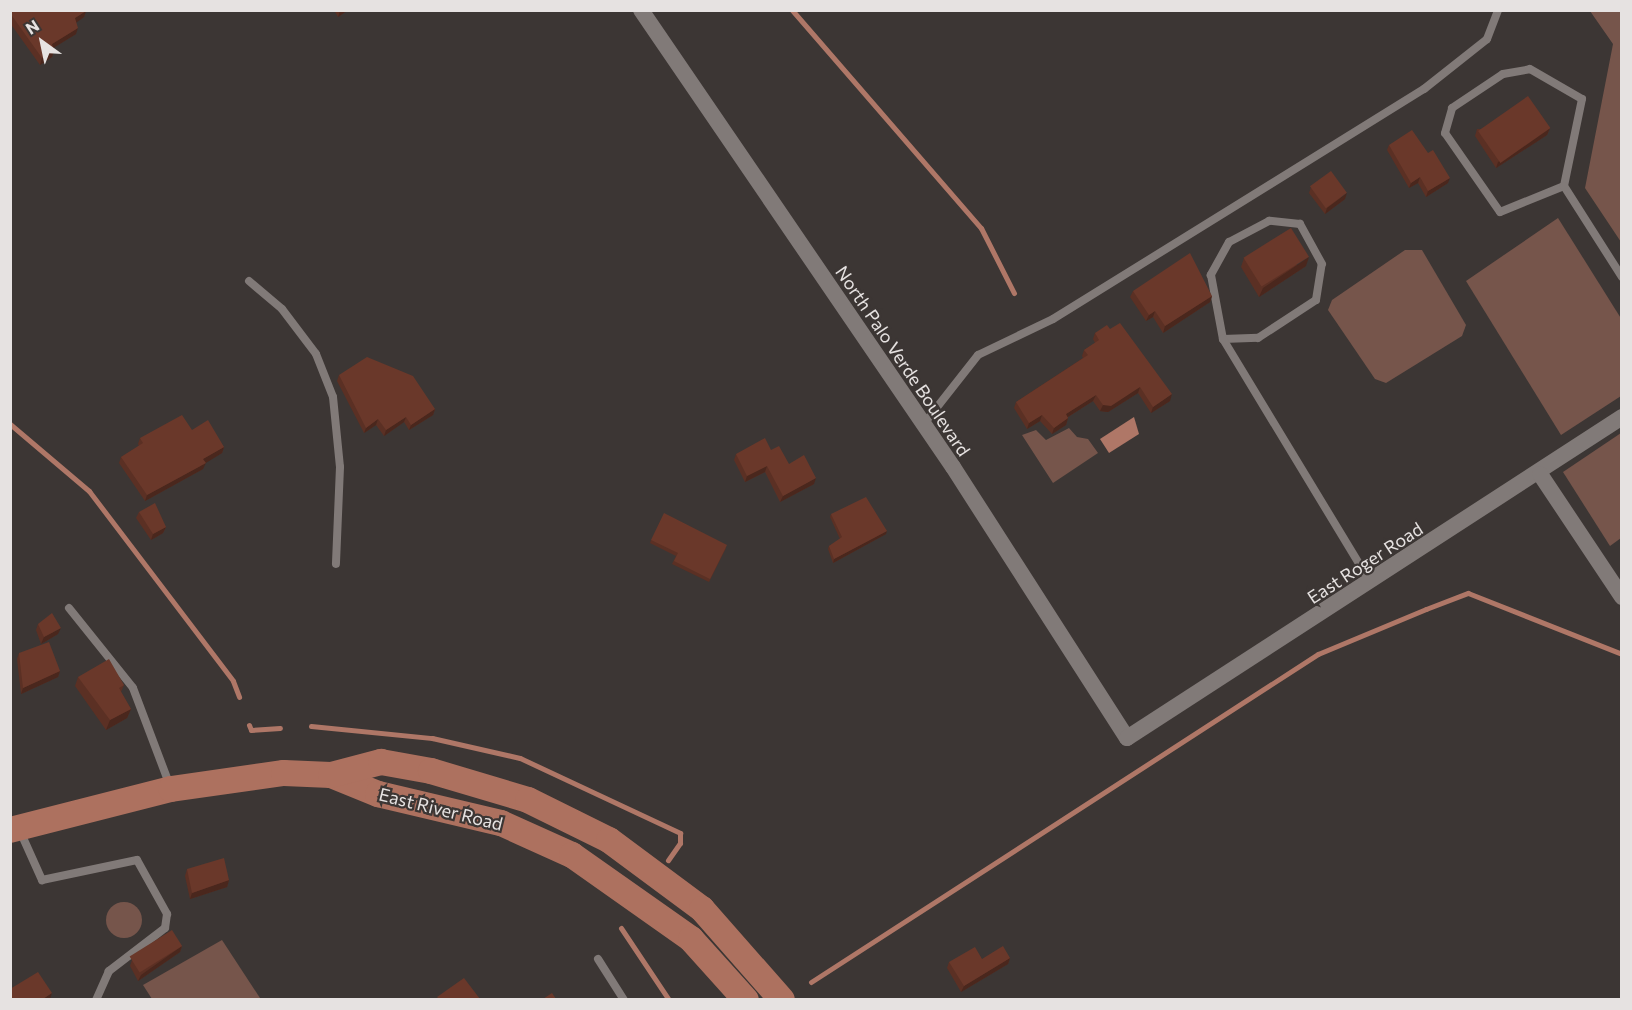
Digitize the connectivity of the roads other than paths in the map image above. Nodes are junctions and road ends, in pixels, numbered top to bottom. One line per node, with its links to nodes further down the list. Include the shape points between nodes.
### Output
1 (641, 10): 8 (street, North Palo Verde Boulevard)
2 (1498, 10): 8 (lane, via 1487,39 1424,89 1053,319 978,355)
3 (1564, 186): 3 (lane, via 1582,99 1530,69 1503,74 1452,108 1445,133 1500,212); 4 (lane)
4 (1622, 277)
5 (249, 281): 10 (lane, via 282,309 316,354 333,397 340,467)
6 (1223, 339): 6 (lane, via 1211,275 1229,242 1269,221 1300,224 1322,264 1316,300 1258,338); 11 (lane)
7 (1622, 417): 9 (street, East Roger Road)
8 (923, 426): 14 (street, North Palo Verde Boulevard)
9 (1540, 474): 11 (street, East Roger Road); 12 (street)
10 (336, 564)
11 (1370, 582): 14 (street, East Roger Road)
12 (1622, 597)
13 (69, 608): 16 (lane, via 133,688)
14 (1127, 738)
15 (331, 775): 16 (main road, East River Road, via 284,773); 21 (main road, East River Road, via 378,794 501,823 572,855 683,933); 22 (main road, East River Road, via 381,762 431,771 483,784 572,820 675,885 733,939)
16 (171, 789): 17 (main road, East River Road)
17 (15, 829): 19 (lane, via 42,880 137,860 168,914 165,928 110,971)
18 (598, 959): 20 (lane)
19 (96, 999)
20 (624, 999)
21 (746, 999)
22 (782, 999)

